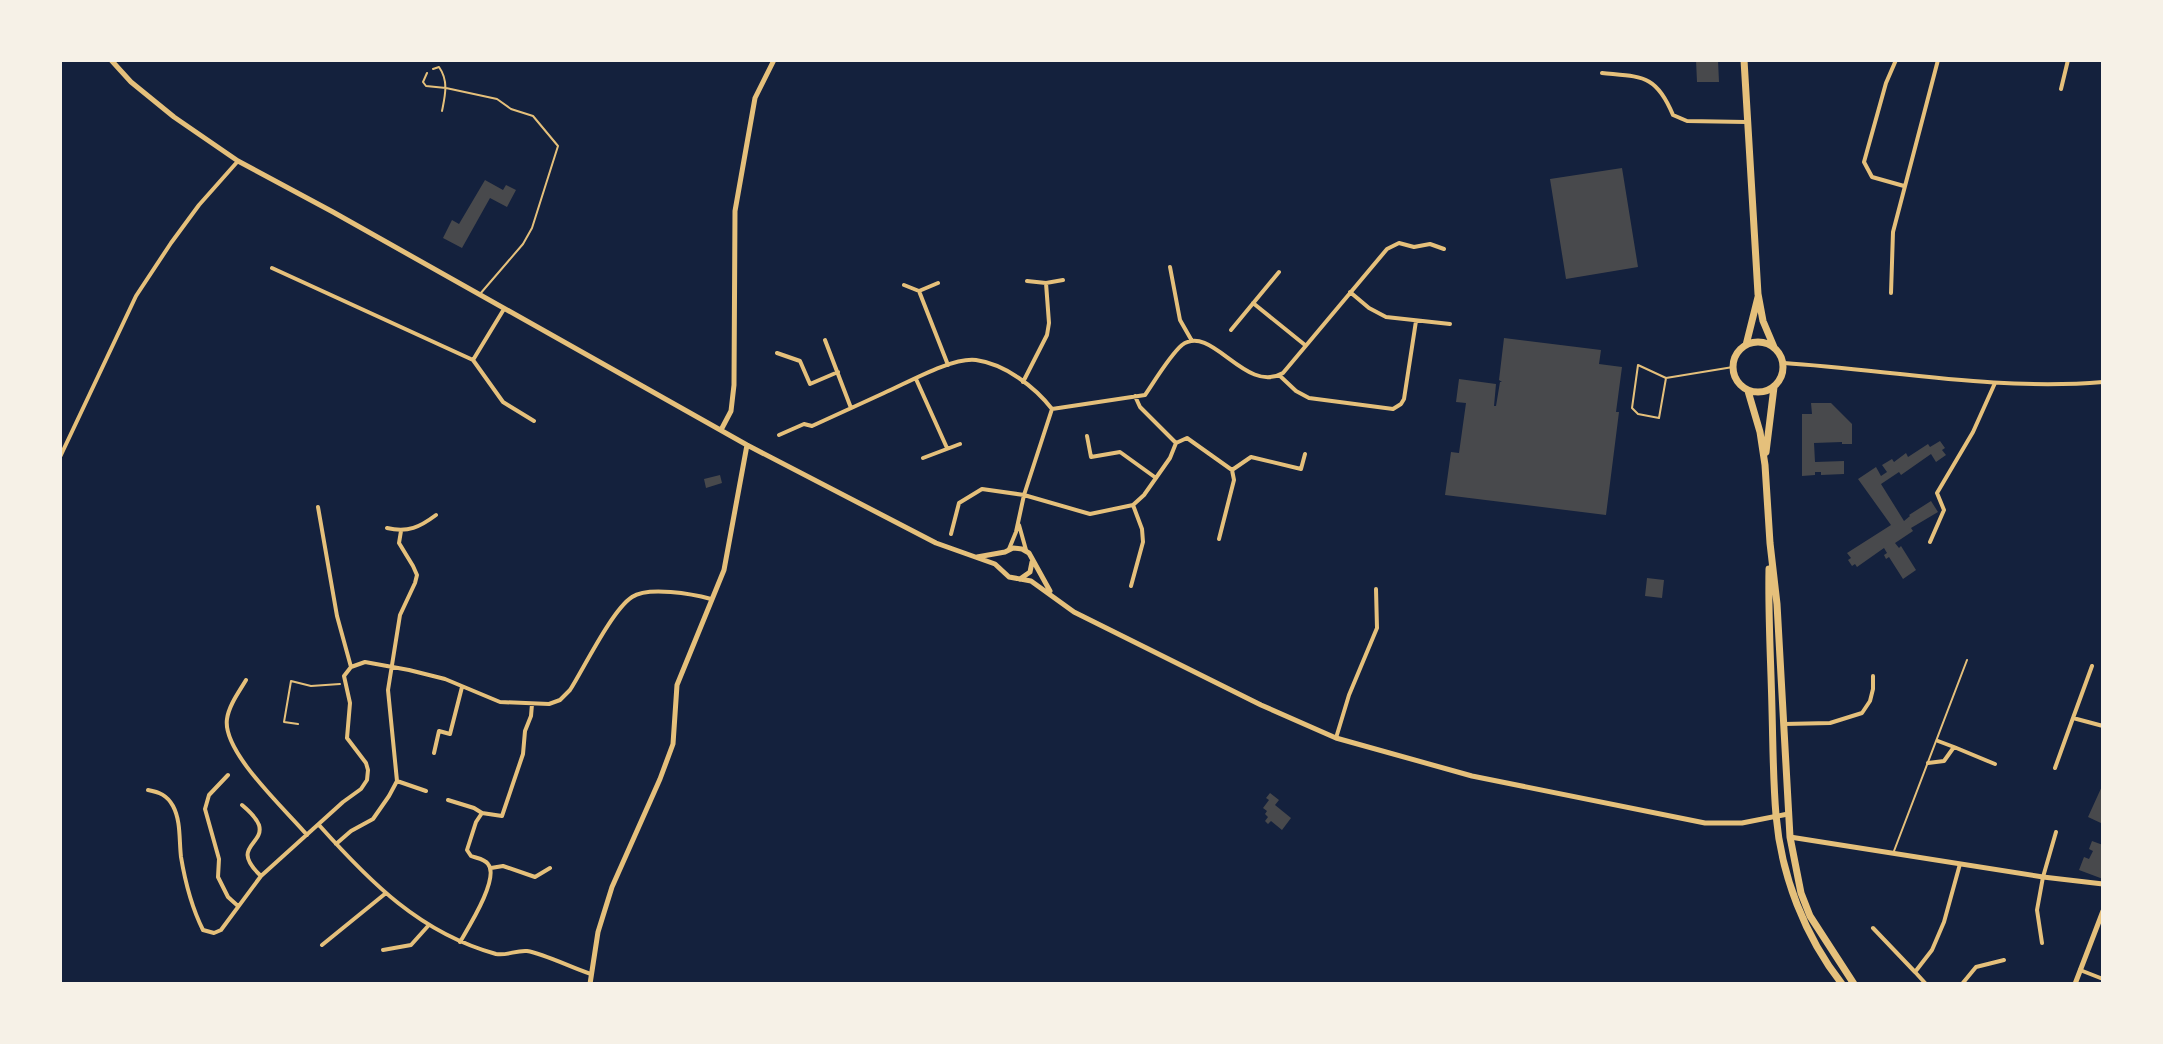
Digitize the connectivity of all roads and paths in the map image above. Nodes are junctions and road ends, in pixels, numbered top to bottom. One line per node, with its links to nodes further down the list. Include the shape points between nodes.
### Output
1 (111, 60): 14 (street, via 174,117)
2 (774, 60): 58 (street, via 755,98 735,211 734,385 731,411)
3 (1744, 60): 13 (highway)
4 (1896, 60): 15 (street, via 1864,162 1872,177)
5 (1938, 60): 15 (street)
6 (2068, 60): 11 (street)
7 (433, 69): 10 (lane, via 439,67)
8 (427, 73): 10 (lane, via 426,86)
9 (1602, 73): 13 (street, via 1643,77 1656,85 1673,115 1687,121)
10 (446, 88): 12 (lane); 28 (lane, via 497,99 533,116 558,146 532,228)
11 (2061, 89)
12 (442, 111)
13 (1748, 122): 29 (highway)
14 (238, 161): 28 (street); 66 (street, via 199,205 136,296)
15 (1905, 187): 27 (street, via 1893,232)
16 (1444, 249): 26 (street, via 1392,245)
17 (1170, 267): 36 (street, via 1180,320)
18 (272, 268): 41 (street)
19 (1279, 272): 30 (street)
20 (1063, 280): 23 (street)
21 (1027, 281): 23 (street)
22 (938, 283): 25 (street)
23 (1046, 283): 49 (street, via 1047,335)
24 (904, 285): 25 (street)
25 (919, 291): 43 (street)
26 (1350, 292): 32 (street, via 1386,317); 37 (street)
27 (1891, 293)
28 (479, 294): 31 (street)
29 (1758, 294): 38 (highway); 39 (highway)
30 (1253, 303): 34 (street); 37 (street)
31 (504, 309): 41 (street); 58 (street)
32 (1416, 321): 33 (street); 46 (street, via 1405,393 1397,407 1309,398)
33 (1450, 324)
34 (1231, 330)
35 (825, 340): 45 (street)
36 (1192, 341): 46 (street, via 1209,345 1250,372 1269,378); 54 (street, via 1180,347 1145,395)
37 (1305, 345): 46 (street)
38 (1746, 345): 39 (highway); 44 (highway)
39 (1774, 347): 42 (highway)
40 (777, 353): 45 (street, via 800,361 810,384)
41 (473, 360): 57 (street, via 503,402)
42 (1784, 363): 51 (street); 52 (highway)
43 (948, 365): 48 (street); 49 (street, via 978,360)
44 (1733, 367): 47 (lane); 53 (highway, via 1737,381)
45 (838, 372): 55 (street)
46 (1279, 375)
47 (1666, 378): 47 (lane, via 1638,365 1632,408 1638,414 1659,418)
48 (916, 379): 55 (street); 64 (street)
49 (1023, 382): 56 (street)
50 (2103, 382): 51 (street)
51 (1995, 383): 80 (street, via 1937,493 1944,510)
52 (1774, 387): 53 (highway); 68 (highway)
53 (1748, 391): 68 (highway)
54 (1135, 396): 56 (street); 61 (street)
55 (851, 408): 59 (street)
56 (1052, 409): 71 (street)
57 (534, 421)
58 (721, 430): 63 (street)
59 (779, 435)
60 (1087, 436): 70 (street, via 1091,457 1120,452)
61 (1176, 443): 69 (street, via 1187,438); 70 (street)
62 (960, 444): 64 (street)
63 (747, 445): 84 (street, via 936,543); 91 (street, via 724,570)
64 (947, 448): 67 (street)
65 (1305, 454): 69 (street, via 1301,469 1251,457)
66 (60, 457)
67 (923, 458)
68 (1765, 465): 81 (highway)
69 (1232, 470): 79 (street)
70 (1156, 478): 72 (street)
71 (1024, 495): 72 (street, via 1090,514); 75 (street); 78 (street, via 982,489 959,503)
72 (1133, 505): 88 (street, via 1143,542)
73 (318, 507): 94 (street, via 334,605)
74 (436, 515): 77 (street)
75 (1019, 523): 82 (street); 83 (street)
76 (387, 528): 77 (street)
77 (401, 531): 95 (street, via 399,543 417,575 400,615)
78 (951, 534)
79 (1219, 539)
80 (1930, 542)
81 (1770, 543): 103 (highway); 120 (highway)
82 (1007, 550): 83 (street); 84 (street); 86 (street)
83 (1026, 550): 85 (street)
84 (976, 557): 86 (street)
85 (1031, 557): 87 (street, via 1030,572); 90 (street)
86 (1003, 572): 87 (street)
87 (1017, 579): 90 (street, via 1031,581)
88 (1131, 586)
89 (1376, 589): 105 (street, via 1377,628)
90 (1052, 595): 105 (street, via 1074,612)
91 (713, 600): 100 (street, via 647,592 632,596 570,690 560,700); 145 (street, via 677,685 673,744 612,887)
92 (1967, 660): 106 (lane)
93 (2092, 666): 101 (street)
94 (351, 667): 95 (street, via 365,662); 98 (street)
95 (392, 667): 99 (street); 113 (street, via 388,690)
96 (1873, 676): 103 (street, via 1870,701 1862,713 1830,723)
97 (246, 680): 123 (street, via 230,709 228,737)
98 (345, 684): 102 (path, via 291,681 284,722); 121 (street, via 350,703 347,738 366,763 367,780)
99 (462, 687): 100 (street, via 500,702); 108 (street, via 450,734 439,731)
100 (532, 704): 118 (street, via 523,754 502,816)
101 (2073, 718): 104 (street); 111 (street)
102 (298, 724)
103 (1784, 724): 119 (highway)
104 (2103, 726)
105 (1336, 738): 120 (street, via 1472,776 1705,823)
106 (1938, 741): 107 (street); 109 (lane)
107 (1954, 747): 109 (street, via 1944,761); 110 (street)
108 (434, 753)
109 (1928, 763): 126 (lane)
110 (1995, 764)
111 (2055, 768)
112 (228, 775): 134 (street, via 209,795 205,809 219,859 218,877)
113 (397, 781): 115 (street); 125 (street, via 373,819)
114 (148, 790): 134 (street, via 162,793 173,806 181,860 203,930 221,930)
115 (426, 791)
116 (448, 800): 118 (street)
117 (242, 805): 130 (street, via 260,827 248,858)
118 (482, 813): 128 (street, via 467,850)
119 (1788, 814): 120 (street); 124 (highway)
120 (1776, 816): 148 (highway, via 1795,900)
121 (319, 825): 123 (street); 125 (street)
122 (2056, 832): 131 (street)
123 (307, 835): 130 (street)
124 (1790, 837): 126 (street); 149 (highway, via 1810,916)
125 (336, 844): 133 (street)
126 (1894, 853): 127 (street)
127 (1960, 864): 131 (street); 144 (street, via 1944,922)
128 (491, 868): 129 (street, via 503,866 535,877); 138 (street, via 480,906)
129 (550, 868)
130 (261, 876): 134 (street)
131 (2043, 877): 132 (street); 139 (street, via 2037,910)
132 (2103, 884)
133 (386, 893): 136 (street); 140 (street)
134 (238, 906)
135 (2103, 911): 143 (street)
136 (428, 926): 138 (street); 141 (street, via 411,945)
137 (1873, 928): 144 (street)
138 (460, 942): 145 (street, via 501,955 525,951)
139 (2042, 943)
140 (322, 945)
141 (383, 950)
142 (2004, 960): 151 (street, via 1976,967)
143 (2080, 970): 146 (street); 152 (street)
144 (1915, 972): 150 (street)
145 (591, 974): 147 (street)
146 (2103, 979)
147 (590, 984)
148 (1842, 984)
149 (1854, 984)
150 (1926, 984)
151 (1962, 984)
152 (2075, 984)

